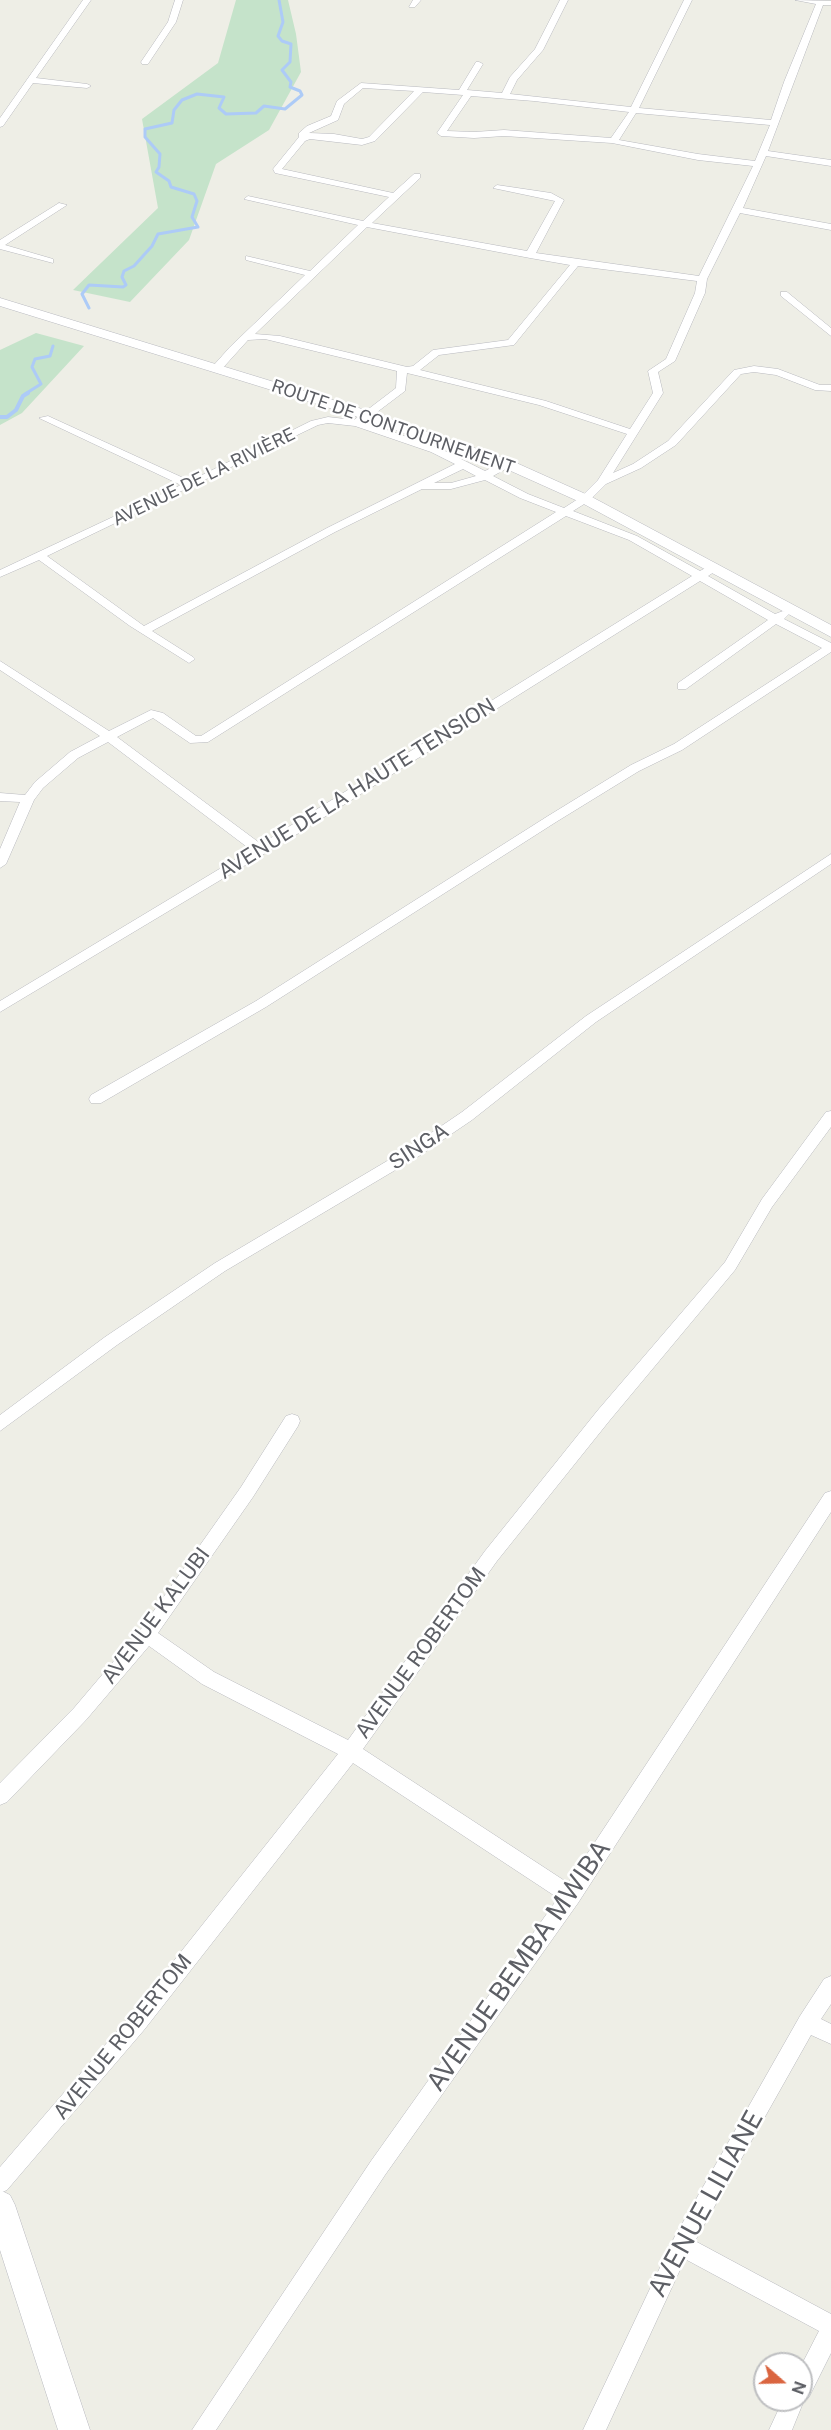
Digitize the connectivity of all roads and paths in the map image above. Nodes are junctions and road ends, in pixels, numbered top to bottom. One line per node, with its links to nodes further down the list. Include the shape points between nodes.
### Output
1 (87, 0): 10 (street)
2 (179, 0): 8 (street, via 172,22)
3 (564, 0): 14 (street, via 539,50 513,79)
4 (688, 0): 15 (street)
5 (799, 0): 6 (street)
6 (820, 1): 7 (street); 17 (street)
7 (831, 3)
8 (145, 62)
9 (479, 64): 13 (street)
10 (30, 80): 11 (street); 16 (street)
11 (87, 86)
12 (420, 90): 13 (street); 18 (street, via 361,85 340,103 335,118); 25 (street, via 372,138 362,142 309,136 302,139 278,169)
13 (465, 93): 14 (street); 19 (street, via 441,133)
14 (505, 95): 15 (street)
15 (634, 110): 17 (street); 19 (street)
16 (1, 122)
17 (775, 123): 20 (street)
18 (302, 135)
19 (614, 141): 22 (street)
20 (762, 153): 21 (street); 22 (street)
21 (831, 163)
22 (757, 164): 28 (street)
23 (417, 176): 25 (street)
24 (497, 188): 32 (street, via 560,200)
25 (395, 196): 29 (street)
26 (248, 199): 29 (street)
27 (62, 205): 31 (street)
28 (736, 209): 30 (street); 37 (street)
29 (365, 224): 32 (street); 36 (street)
30 (831, 227)
31 (0, 245): 34 (street)
32 (530, 255): 35 (street)
33 (249, 258): 36 (street)
34 (50, 261)
35 (576, 263): 37 (street); 43 (street, via 511,343 436,352 416,368)
36 (312, 274): 41 (street)
37 (702, 279): 47 (street, via 700,293 670,361 652,371 658,393)
38 (784, 294): 40 (street)
39 (0, 302): 42 (street, ROUTE DE CONTOURNEMENT)
40 (831, 333)
41 (245, 337): 42 (street); 43 (street, via 265,336)
42 (217, 368): 46 (street, ROUTE DE CONTOURNEMENT)
43 (402, 370): 46 (street, via 401,389); 47 (street, via 542,403)
44 (831, 388): 51 (street, via 819,388 778,372 738,372 672,443 637,466)
45 (44, 418): 52 (street)
46 (362, 419): 48 (street, ROUTE DE CONTOURNEMENT); 49 (street, AVENUE DE LA RIVIÈRE); 52 (street, AVENUE DE LA RIVIÈRE, via 315,423)
47 (633, 433): 51 (street)
48 (507, 464): 50 (street); 54 (street, ROUTE DE CONTOURNEMENT)
49 (462, 465): 50 (street, AVENUE DE LA RIVIÈRE); 53 (street)
50 (484, 477): 53 (street, via 451,486); 55 (street, AVENUE DE LA RIVIÈRE)
51 (602, 482): 54 (street)
52 (190, 485): 56 (street, AVENUE DE LA RIVIÈRE)
53 (416, 486): 60 (street)
54 (585, 500): 55 (street); 57 (street, ROUTE DE CONTOURNEMENT)
55 (566, 511): 57 (street, AVENUE DE LA RIVIÈRE); 65 (street, via 204,739 194,740 155,714)
56 (39, 555): 58 (street, AVENUE DE LA RIVIÈRE); 60 (street)
57 (706, 573): 59 (street, ROUTE DE CONTOURNEMENT); 68 (street, AVENUE DE LA HAUTE TENSION)
58 (0, 574)
59 (781, 615): 61 (street, ROUTE DE CONTOURNEMENT); 64 (street); 72 (street, via 831,648 261,1004)
60 (145, 630): 62 (street)
61 (831, 632)
62 (189, 659)
63 (0, 665): 65 (street)
64 (682, 686)
65 (108, 736): 67 (street, via 74,755); 68 (street)
66 (0, 797): 67 (street)
67 (27, 799): 70 (street)
68 (260, 850): 71 (street, AVENUE DE LA HAUTE TENSION)
69 (831, 858): 75 (street, SINGA, via 591,1019 467,1116 414,1152 220,1267 111,1341)
70 (0, 864)
71 (0, 1007)
72 (96, 1099)
73 (831, 1116): 78 (street, AVENUE ROBERTOM, via 767,1203 730,1266 604,1414 491,1556)
74 (292, 1421): 77 (street, AVENUE KALUBI)
75 (0, 1424)
76 (831, 1498): 80 (street, AVENUE BEMBA MWIBA)
77 (147, 1635): 78 (street, via 208,1678); 79 (street, AVENUE KALUBI, via 80,1714)
78 (351, 1751): 80 (street); 84 (street, AVENUE ROBERTOM, via 137,2023)
79 (0, 1796)
80 (571, 1896): 91 (street, AVENUE BEMBA MWIBA, via 378,2168)
81 (831, 1986): 82 (street, AVENUE LILIANE)
82 (807, 2023): 83 (street); 86 (street, AVENUE LILIANE)
83 (831, 2034)
84 (0, 2183)
85 (0, 2205): 90 (street)
86 (681, 2245): 87 (street); 92 (street, AVENUE LILIANE)
87 (831, 2328): 88 (street)
88 (813, 2365)
89 (789, 2412): 93 (street)
90 (74, 2430)
91 (203, 2430)
92 (594, 2430)
93 (780, 2430)

